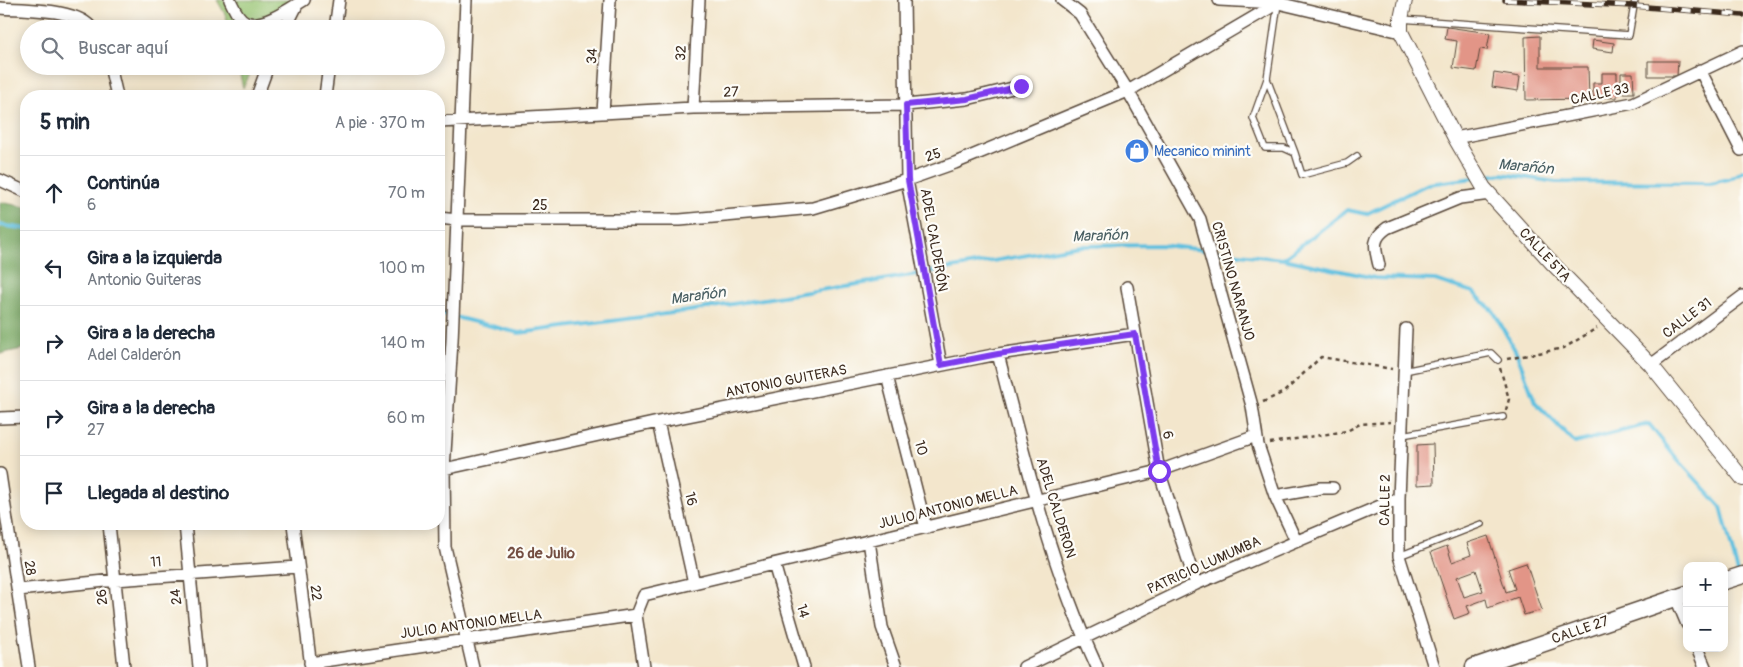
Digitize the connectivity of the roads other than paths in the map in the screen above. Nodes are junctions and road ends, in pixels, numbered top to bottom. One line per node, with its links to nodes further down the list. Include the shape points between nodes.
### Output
1 (230, 0): 15 (street)
2 (339, 0): 18 (street)
3 (466, 0): 35 (street)
4 (610, 0): 33 (street, 34)
5 (699, 0): 32 (street, 32)
6 (904, 0): 31 (street, ADEL CALDERÓN)
7 (1062, 0): 30 (street, CRISTINO NARANJO, via 1080,14)
8 (1219, 0): 12 (street)
9 (1405, 0): 19 (street)
10 (1635, 0): 19 (lane, via 1629,35)
11 (300, 2): 16 (street); 17 (street)
12 (1279, 2): 19 (street); 25 (lane); 30 (street, 25)
13 (0, 8): 14 (street, via 63,13)
14 (80, 20)
15 (244, 20)
16 (266, 20)
17 (290, 20)
18 (336, 20)
19 (1401, 25): 36 (street, CALLE 5TA)
20 (1743, 52): 21 (street, CALLE 33)
21 (1700, 70): 36 (street, CALLE 33, via 1633,103); 37 (street)
22 (112, 75): 27 (street)
23 (265, 75): 28 (street)
24 (328, 75): 29 (street)
25 (1267, 79): 38 (lane); 38 (lane, via 1254,118 1265,148 1284,148)
26 (1021, 86): 31 (street, 27, via 967,99)
27 (116, 90)
28 (259, 90)
29 (325, 90)
30 (1128, 91): 41 (street, 25, via 955,164); 62 (street, CRISTINO NARANJO, via 1200,219 1252,406)
31 (906, 105): 32 (street, 27); 41 (street, ADEL CALDERÓN)
32 (693, 108): 33 (street, 27)
33 (603, 113): 35 (street, 27)
34 (445, 122): 35 (street, 27)
35 (460, 122): 45 (street)
36 (1455, 138): 43 (street, CALLE 5TA)
37 (1741, 150)
38 (1295, 153): 39 (lane, via 1302,175 1347,164)
39 (1357, 156)
40 (0, 180): 42 (street)
41 (908, 180): 45 (street, 25, via 813,208 680,220); 54 (street, ADEL CALDERÓN)
42 (20, 189)
43 (1487, 191): 46 (street, via 1460,198 1378,234 1374,244); 53 (street, CALLE 5TA)
44 (445, 219): 45 (street, 25)
45 (457, 220): 63 (street)
46 (1379, 265)
47 (1127, 287): 50 (street, 6)
48 (1743, 296): 53 (street, CALLE 31)
49 (1406, 329): 55 (street, CALLE 2)
50 (1135, 334): 51 (street, ANTONIO GUITERAS); 65 (street, 6)
51 (998, 354): 54 (street, ANTONIO GUITERAS); 71 (street, ADEL CALDERON)
52 (1498, 360): 55 (lane, via 1491,353)
53 (1651, 364): 67 (street, CALLE 5TA)
54 (941, 365): 56 (street, ANTONIO GUITERAS)
55 (1404, 371): 61 (street, CALLE 2)
56 (887, 376): 60 (street, ANTONIO GUITERAS); 73 (street, 10)
57 (20, 417): 59 (street)
58 (1503, 417): 61 (lane)
59 (0, 418)
60 (658, 422): 64 (street, ANTONIO GUITERAS); 86 (street, 16)
61 (1402, 435): 70 (street, CALLE 2)
62 (1257, 441): 65 (street, JULIO ANTONIO MELLA); 69 (street, CRISTINO NARANJO)
63 (445, 453)
64 (445, 469)
65 (1159, 471): 71 (street, JULIO ANTONIO MELLA); 87 (street, 6)
66 (0, 474): 80 (street, 28)
67 (1743, 479)
68 (1333, 488): 69 (street)
69 (1275, 496): 79 (street, CRISTINO NARANJO)
70 (1399, 498): 79 (street, PATRICIO LUMUMBA); 81 (street, CALLE 2)
71 (1036, 501): 73 (street, JULIO ANTONIO MELLA); 91 (street, ADEL CALDERON)
72 (1481, 524): 81 (lane)
73 (926, 528): 78 (street, JULIO ANTONIO MELLA)
74 (110, 530): 85 (street, 26)
75 (185, 530): 84 (street, 24)
76 (294, 530): 83 (street, 22)
77 (445, 530): 92 (street, via 445,547)
78 (869, 541): 82 (street, JULIO ANTONIO MELLA); 102 (street, via 882,627)
79 (1296, 541): 87 (street, PATRICIO LUMUMBA)
80 (6, 550): 88 (street, 28)
81 (1399, 556): 105 (street, CALLE 2)
82 (774, 564): 86 (street, JULIO ANTONIO MELLA); 101 (street, 14)
83 (297, 566): 84 (street, 11); 95 (street, 22)
84 (189, 574): 85 (street, 11); 98 (street, 24)
85 (115, 580): 88 (street, 11); 97 (street, 26)
86 (694, 583): 90 (street, JULIO ANTONIO MELLA, via 644,595)
87 (1196, 584): 91 (street, PATRICIO LUMUMBA)
88 (18, 590): 96 (street, 28)
89 (1682, 596): 94 (main road, CALLE 27)
90 (636, 616): 92 (street, JULIO ANTONIO MELLA); 100 (street)
91 (1083, 637): 103 (street, PATRICIO LUMUMBA); 104 (street, ADEL CALDERON)
92 (465, 639): 95 (street, JULIO ANTONIO MELLA); 99 (street)
93 (1698, 652): 107 (street)
94 (1492, 664): 106 (main road, CALLE 27)
95 (311, 665)
96 (29, 667)
97 (124, 667)
98 (200, 667)
99 (472, 667)
100 (644, 667)
101 (804, 667)
102 (896, 667)
103 (1024, 667)
104 (1097, 667)
105 (1434, 667)
106 (1474, 667)
107 (1705, 667)

